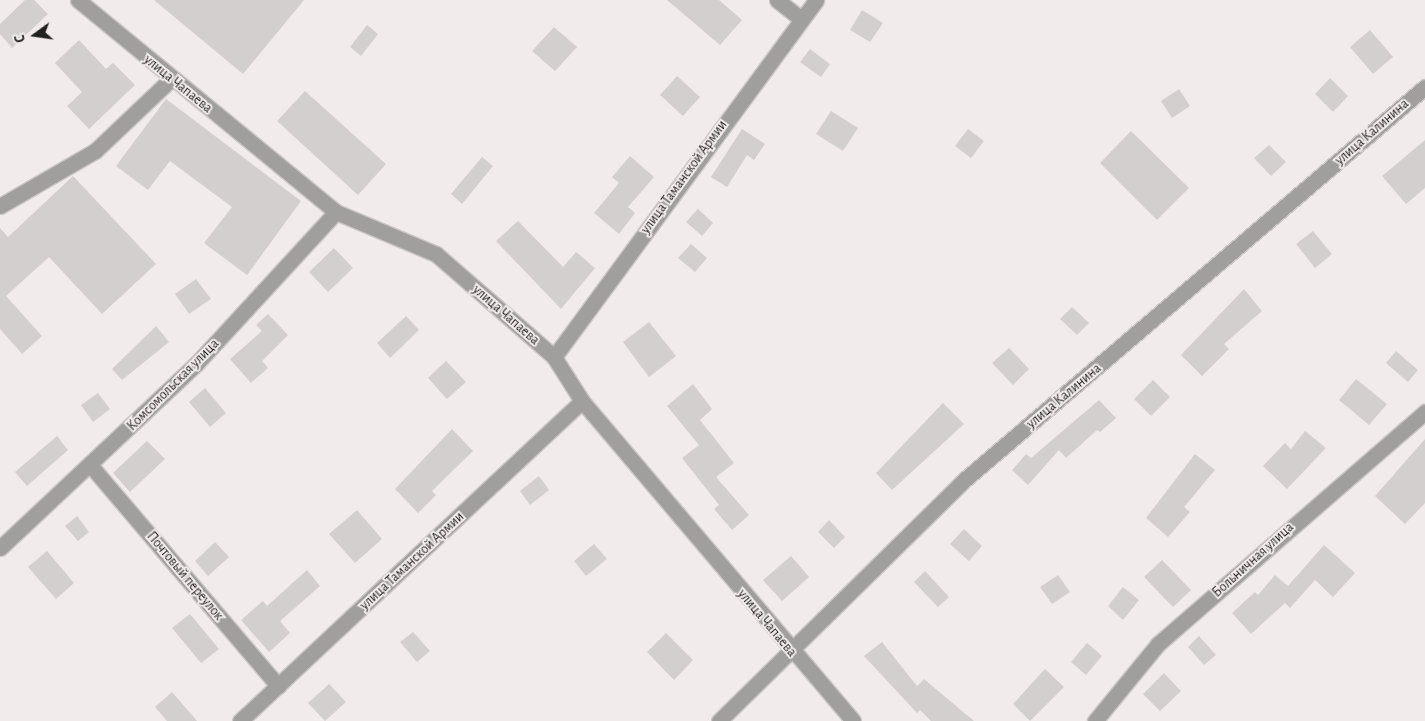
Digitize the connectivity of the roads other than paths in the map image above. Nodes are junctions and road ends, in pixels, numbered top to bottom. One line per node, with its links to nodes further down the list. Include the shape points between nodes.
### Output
1 (78, 0): 5 (street, улица Чапаева)
2 (777, 0): 4 (street)
3 (816, 0): 4 (street, улица Таманской Армии)
4 (800, 18): 9 (street, улица Таманской Армии)
5 (171, 79): 7 (street, via 95,151 26,196); 8 (street, улица Чапаева)
6 (1425, 87): 14 (street, улица Калинина, via 964,481)
7 (0, 206)
8 (336, 212): 9 (street, улица Чапаева, via 436,254); 12 (street, Комсомольская улица, via 198,363)
9 (554, 357): 10 (street, улица Чапаева)
10 (582, 401): 14 (street, улица Чапаева); 15 (street, улица Таманской Армии)
11 (1425, 412): 19 (street, Больничная улица, via 1158,644)
12 (91, 466): 13 (street, Комсомольская улица); 15 (street, Почтовый переулок)
13 (0, 548)
14 (790, 651): 17 (street, улица Калинина); 18 (street, улица Чапаева)
15 (278, 686): 16 (street, улица Таманской Армии)
16 (240, 721)
17 (719, 721)
18 (853, 721)
19 (1095, 721)

